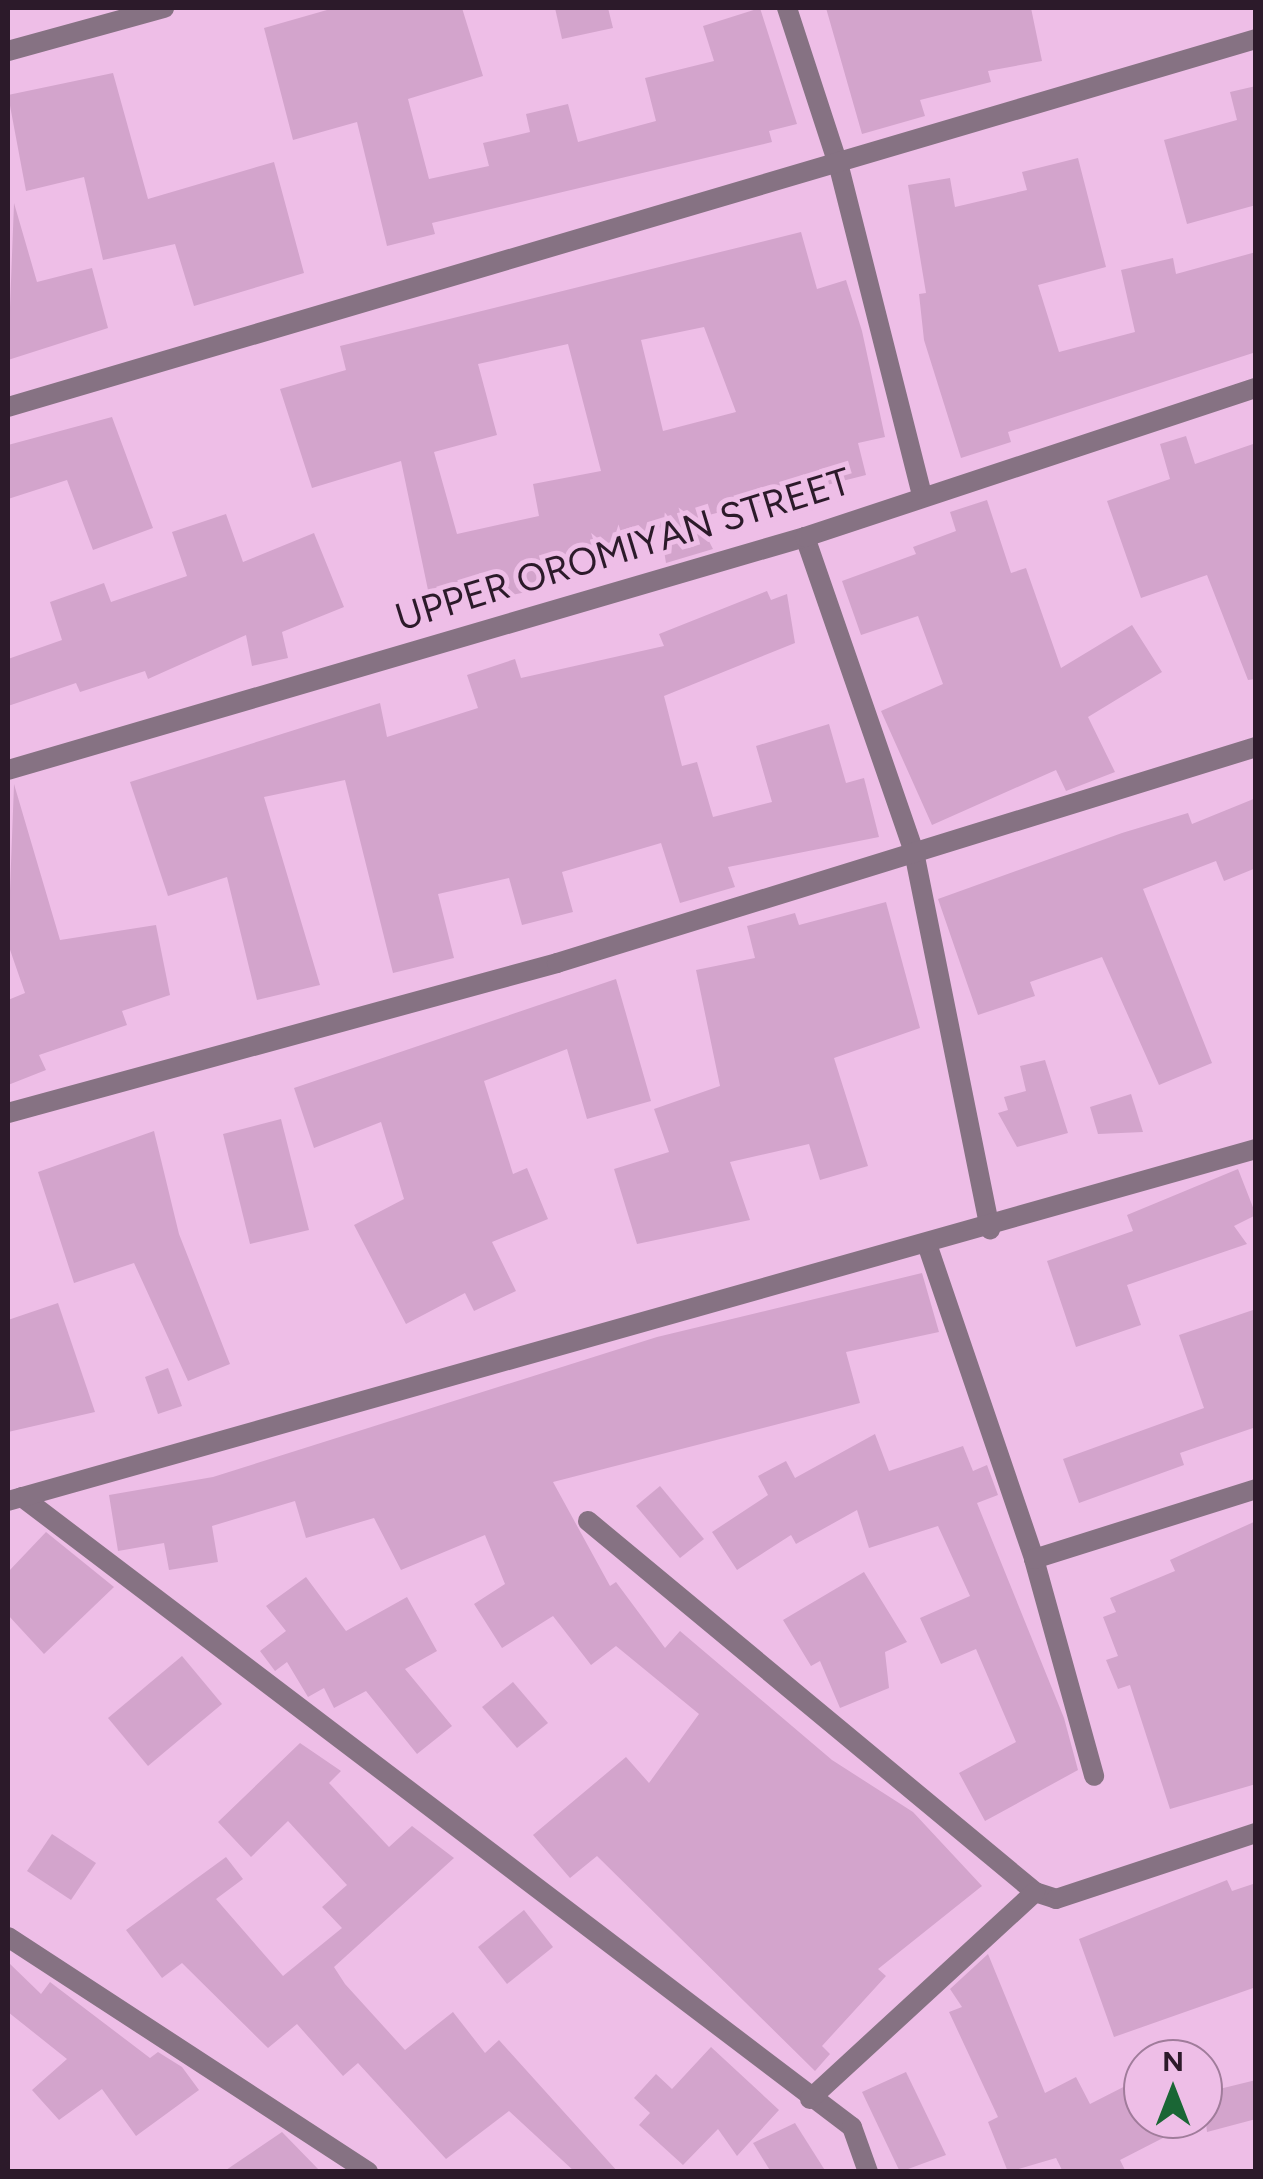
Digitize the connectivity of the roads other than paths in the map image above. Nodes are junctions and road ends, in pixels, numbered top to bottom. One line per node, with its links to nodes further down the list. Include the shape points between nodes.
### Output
1 (164, 8): 4 (street)
2 (787, 8): 5 (street)
3 (1256, 40): 5 (street)
4 (8, 51)
5 (839, 167): 7 (street); 8 (street)
6 (1256, 388): 8 (street, UPPER OROMIYAN STREET)
7 (8, 406)
8 (921, 492): 9 (street, UPPER OROMIYAN STREET)
9 (804, 537): 11 (street, UPPER OROMIYAN STREET); 12 (street)
10 (1256, 746): 12 (street)
11 (8, 770)
12 (914, 852): 13 (street, via 557,963); 15 (street)
13 (8, 1113)
14 (1256, 1149): 15 (street)
15 (990, 1229): 16 (street)
16 (928, 1247): 18 (street); 20 (street)
17 (1256, 1489): 20 (street)
18 (15, 1499): 25 (street)
19 (588, 1521): 23 (street)
20 (1034, 1559): 21 (street)
21 (1094, 1776)
22 (1256, 1833): 23 (street, via 1056,1899)
23 (1035, 1892): 25 (street)
24 (8, 1937): 26 (street)
25 (810, 2099): 27 (street, via 852,2127)
26 (368, 2172)
27 (868, 2172)

